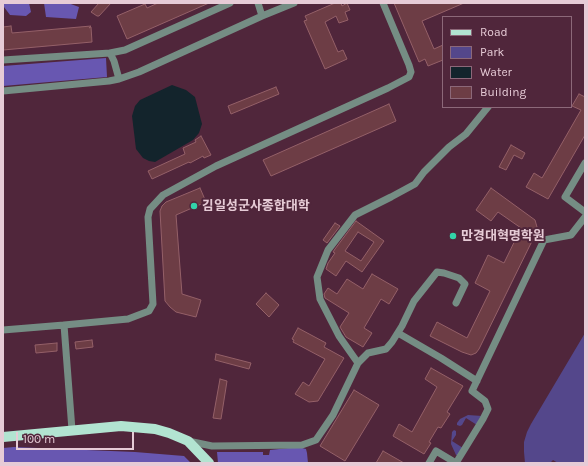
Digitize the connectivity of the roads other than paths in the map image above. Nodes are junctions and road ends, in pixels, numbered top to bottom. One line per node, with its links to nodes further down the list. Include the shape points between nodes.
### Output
1 (230, 3): 6 (street, via 125,50)
2 (258, 3): 5 (street)
3 (294, 3): 5 (street)
4 (383, 3): 15 (street, via 409,65 411,72 408,77 216,166 163,196 150,209 148,217 154,304 149,311 128,319)
5 (262, 16): 8 (street)
6 (110, 53): 7 (street); 8 (street)
7 (3, 60)
8 (120, 79): 9 (street)
9 (3, 91)
10 (487, 108): 18 (street, via 466,134 449,147 415,184 355,215 328,250 317,277 320,299 339,336)
11 (585, 163): 12 (street, via 565,197)
12 (585, 212)
13 (585, 217): 19 (street, via 572,235 544,240)
14 (456, 303): 17 (street, via 465,284 459,278 437,272 414,301)
15 (64, 325): 16 (street); 20 (street)
16 (3, 330)
17 (398, 333): 18 (street, via 386,349 368,353); 19 (street)
18 (358, 363): 22 (street, via 333,415 316,440 302,444 212,446)
19 (477, 381): 25 (street, via 472,391 485,401 488,409)
20 (72, 430): 21 (main road); 22 (main road, via 121,426 155,429)
21 (3, 437)
22 (188, 441): 23 (main road)
23 (209, 463)
24 (429, 463): 25 (street, via 436,450)
25 (456, 463)

